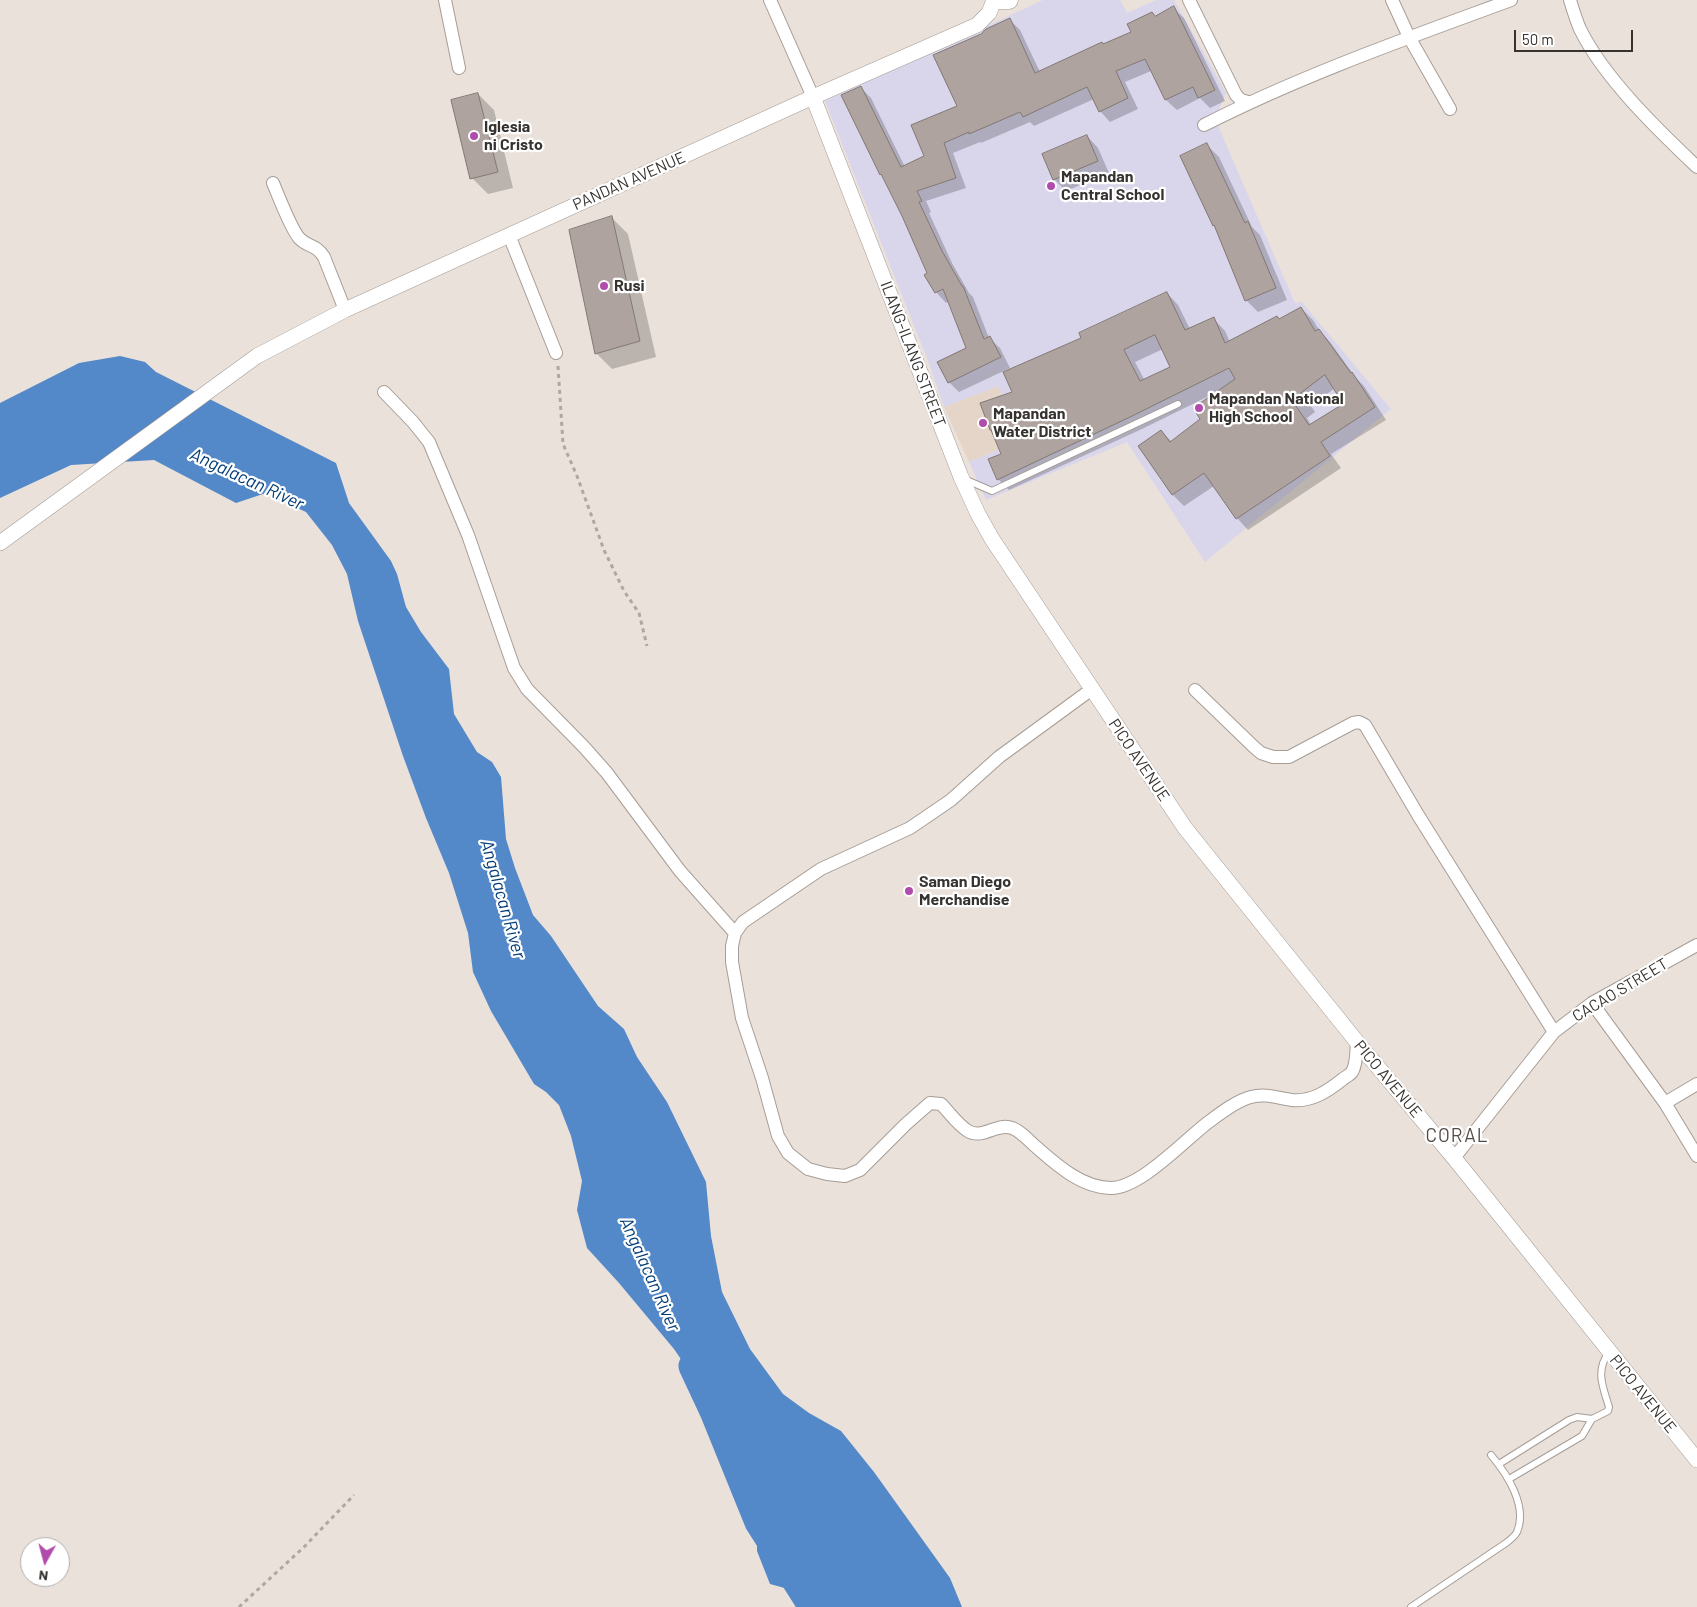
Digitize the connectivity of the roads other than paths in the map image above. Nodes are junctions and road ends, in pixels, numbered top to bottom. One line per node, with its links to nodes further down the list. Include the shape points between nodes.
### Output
1 (445, 0): 10 (street)
2 (770, 0): 11 (street, ILANG-ILANG STREET)
3 (995, 0): 4 (main road, PANDAN AVENUE); 11 (street, PANDAN AVENUE, via 988,14 976,25)
4 (1009, 0)
5 (1189, 0): 12 (street, via 1236,95)
6 (1392, 0): 9 (street)
7 (1510, 0): 9 (street)
8 (1570, 0): 15 (street, via 1580,28 1604,67 1643,113)
9 (1409, 38): 12 (street); 13 (street)
10 (458, 68)
11 (814, 97): 17 (street, PANDAN AVENUE); 22 (street, ILANG-ILANG STREET)
12 (1248, 102): 14 (street)
13 (1450, 110)
14 (1204, 125)
15 (1697, 167)
16 (273, 183): 18 (street, via 300,239 314,246 324,257)
17 (509, 235): 18 (street, PANDAN AVENUE); 19 (street)
18 (345, 310): 23 (street, PANDAN AVENUE, via 257,356)
19 (556, 353)
20 (384, 392): 26 (street, via 429,442 468,535 514,668 527,689 607,773 680,871)
21 (1178, 404): 22 (lane, via 992,491)
22 (961, 478): 24 (street, ILANG-ILANG STREET, via 992,539)
23 (0, 543)
24 (1092, 688): 26 (street, via 999,757 951,800 910,828 821,869 742,922); 30 (street, PICO AVENUE, via 1184,828)
25 (1195, 690): 29 (street, via 1254,747 1273,757 1289,757 1354,723 1364,725)
26 (735, 933): 30 (street, via 732,962 742,1018 778,1136 788,1154 808,1169 827,1174 845,1176 860,1170 906,1124 930,1103 936,1103 941,1104 968,1131 984,1133 1002,1126 1010,1127 1061,1168 1082,1180 1110,1188 1125,1186 1241,1100 1262,1095 1293,1100 1327,1093 1352,1072)
27 (1697, 945): 28 (street, CACAO STREET)
28 (1592, 1003): 29 (street, CACAO STREET); 32 (street)
29 (1554, 1032): 34 (street, CACAO STREET)
30 (1357, 1042): 34 (street, PICO AVENUE)
31 (1697, 1084): 32 (street)
32 (1665, 1103): 33 (street)
33 (1697, 1156)
34 (1454, 1158): 35 (street, PICO AVENUE)
35 (1610, 1352): 36 (lane, via 1600,1375 1609,1409); 38 (street, PICO AVENUE)
36 (1592, 1419): 39 (lane, via 1577,1417 1569,1420); 40 (lane, via 1582,1436)
37 (1491, 1455): 39 (lane)
38 (1697, 1460)
39 (1499, 1464): 40 (lane)
40 (1509, 1480): 41 (lane, via 1519,1511 1516,1534)
41 (1411, 1607)

